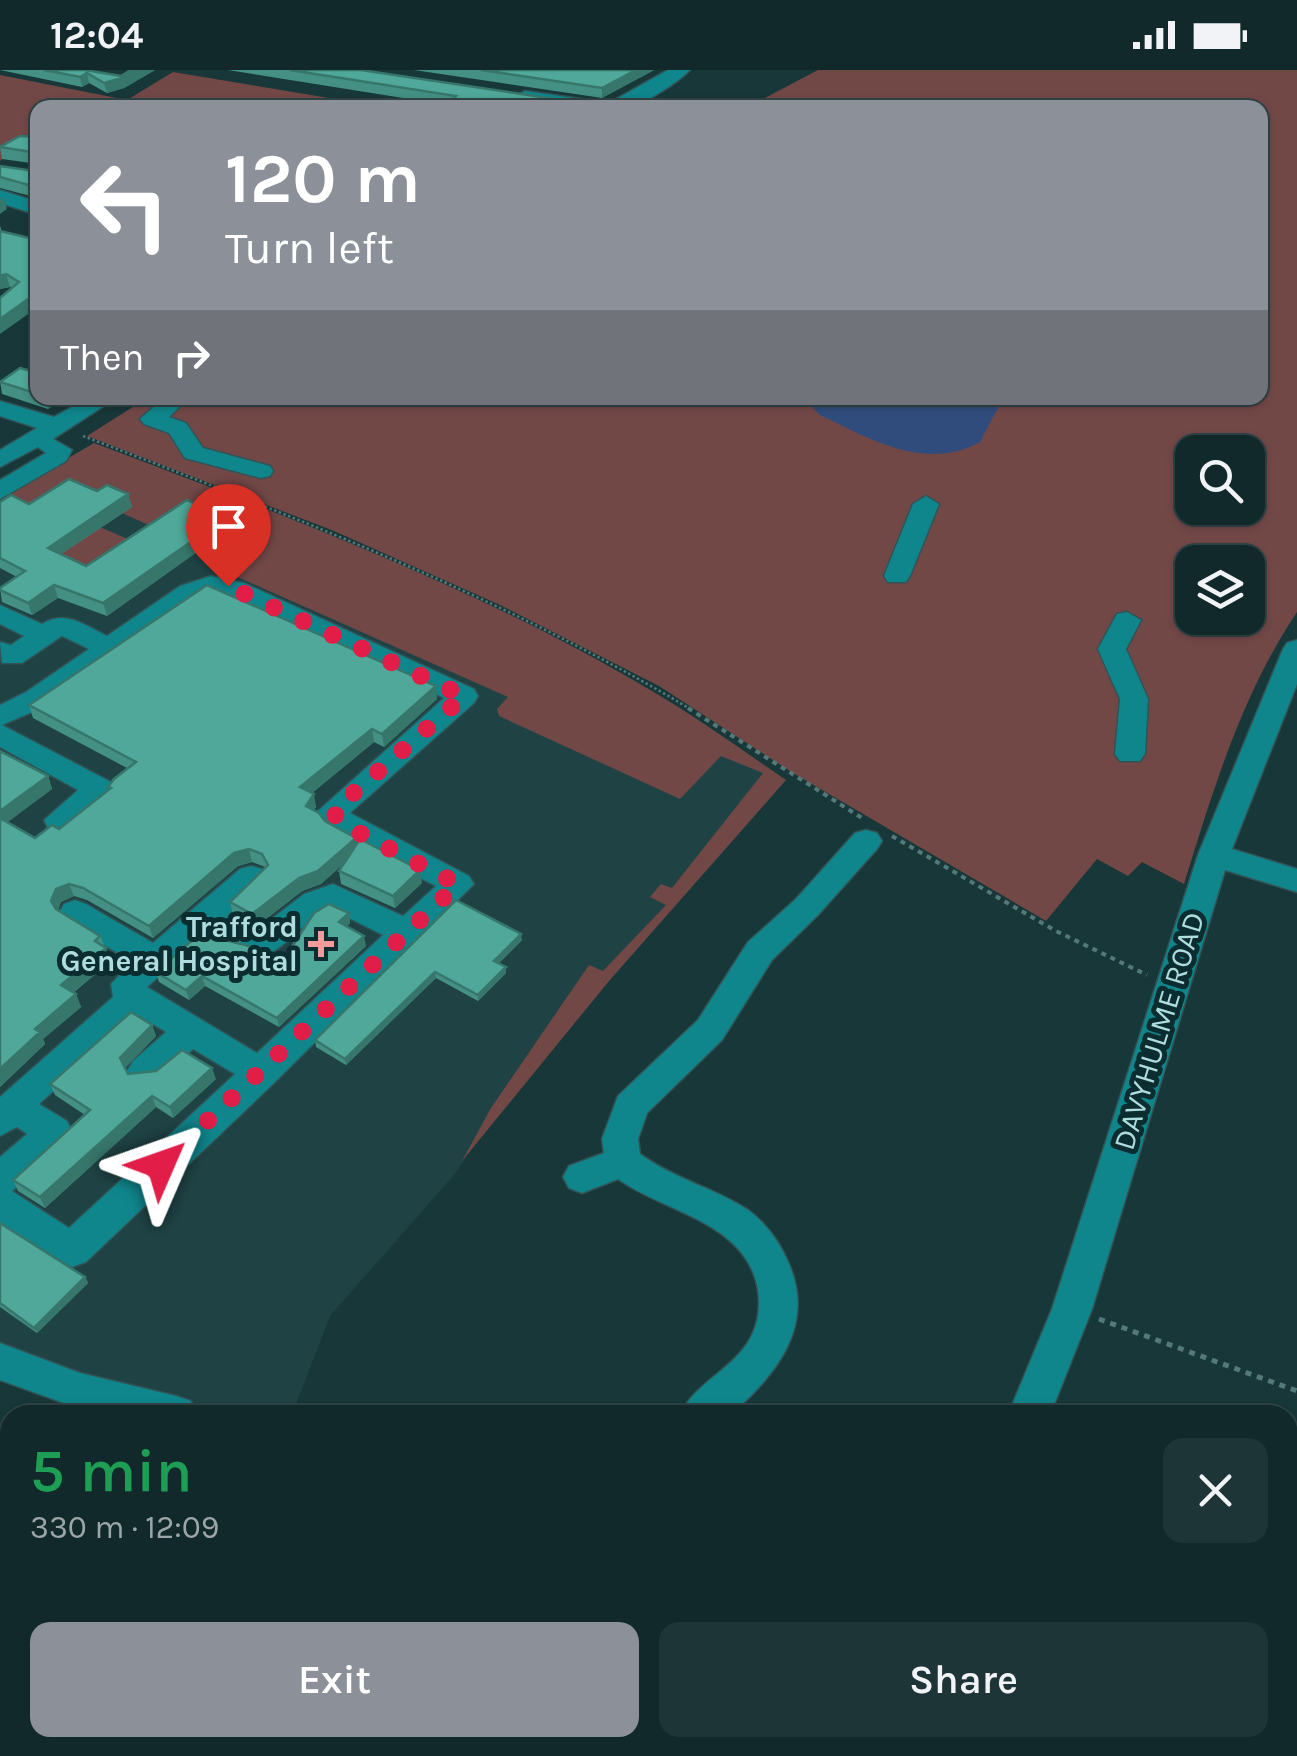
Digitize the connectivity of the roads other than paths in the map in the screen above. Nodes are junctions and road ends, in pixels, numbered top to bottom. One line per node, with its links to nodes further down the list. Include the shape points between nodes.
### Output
1 (681, 70): 4 (street)
2 (502, 93): 3 (street)
3 (550, 100)
4 (628, 100)
5 (4, 187): 6 (street)
6 (30, 203)
7 (95, 405): 10 (street)
8 (169, 405): 12 (street, via 152,419 178,428 194,453)
9 (0, 408): 10 (street)
10 (53, 436): 11 (street); 13 (street); 14 (street, via 57,456)
11 (0, 460)
12 (261, 471)
13 (0, 475)
14 (0, 491)
15 (926, 504): 16 (street)
16 (897, 576)
17 (0, 614): 19 (street)
18 (1127, 620): 25 (street, via 1112,649 1134,699)
19 (44, 636): 20 (street, via 61,624); 22 (street, via 12,658)
20 (110, 648): 23 (street, via 36,700); 33 (street, via 196,588 220,584 464,696 333,811 340,823 458,884)
21 (1297, 649): 28 (street, DAVYHULME ROAD)
22 (0, 651)
23 (0, 716)
24 (0, 734): 26 (street, via 100,789)
25 (1130, 754)
26 (59, 820)
27 (872, 836): 40 (street, via 760,951 710,1030 630,1106 620,1140)
28 (1214, 855): 30 (street); 47 (street, DAVYHULME ROAD, via 1072,1310)
29 (250, 878): 32 (street)
30 (1297, 881)
31 (75, 912): 34 (street)
32 (204, 918): 33 (street, via 262,944 315,902 334,896); 34 (street)
33 (408, 933): 38 (street)
34 (155, 960): 35 (street, via 128,984)
35 (136, 997): 36 (street); 39 (street)
36 (191, 1030): 37 (street); 38 (street)
37 (144, 1072)
38 (262, 1073): 43 (street, via 72,1250)
39 (8, 1114): 42 (street, via 54,1132)
40 (623, 1160): 41 (street); 46 (street, via 745,1228 769,1259 781,1300 770,1344)
41 (582, 1177)
42 (0, 1180)
43 (0, 1203)
44 (0, 1361): 45 (street)
45 (134, 1405)
46 (713, 1405)
47 (1033, 1405)

